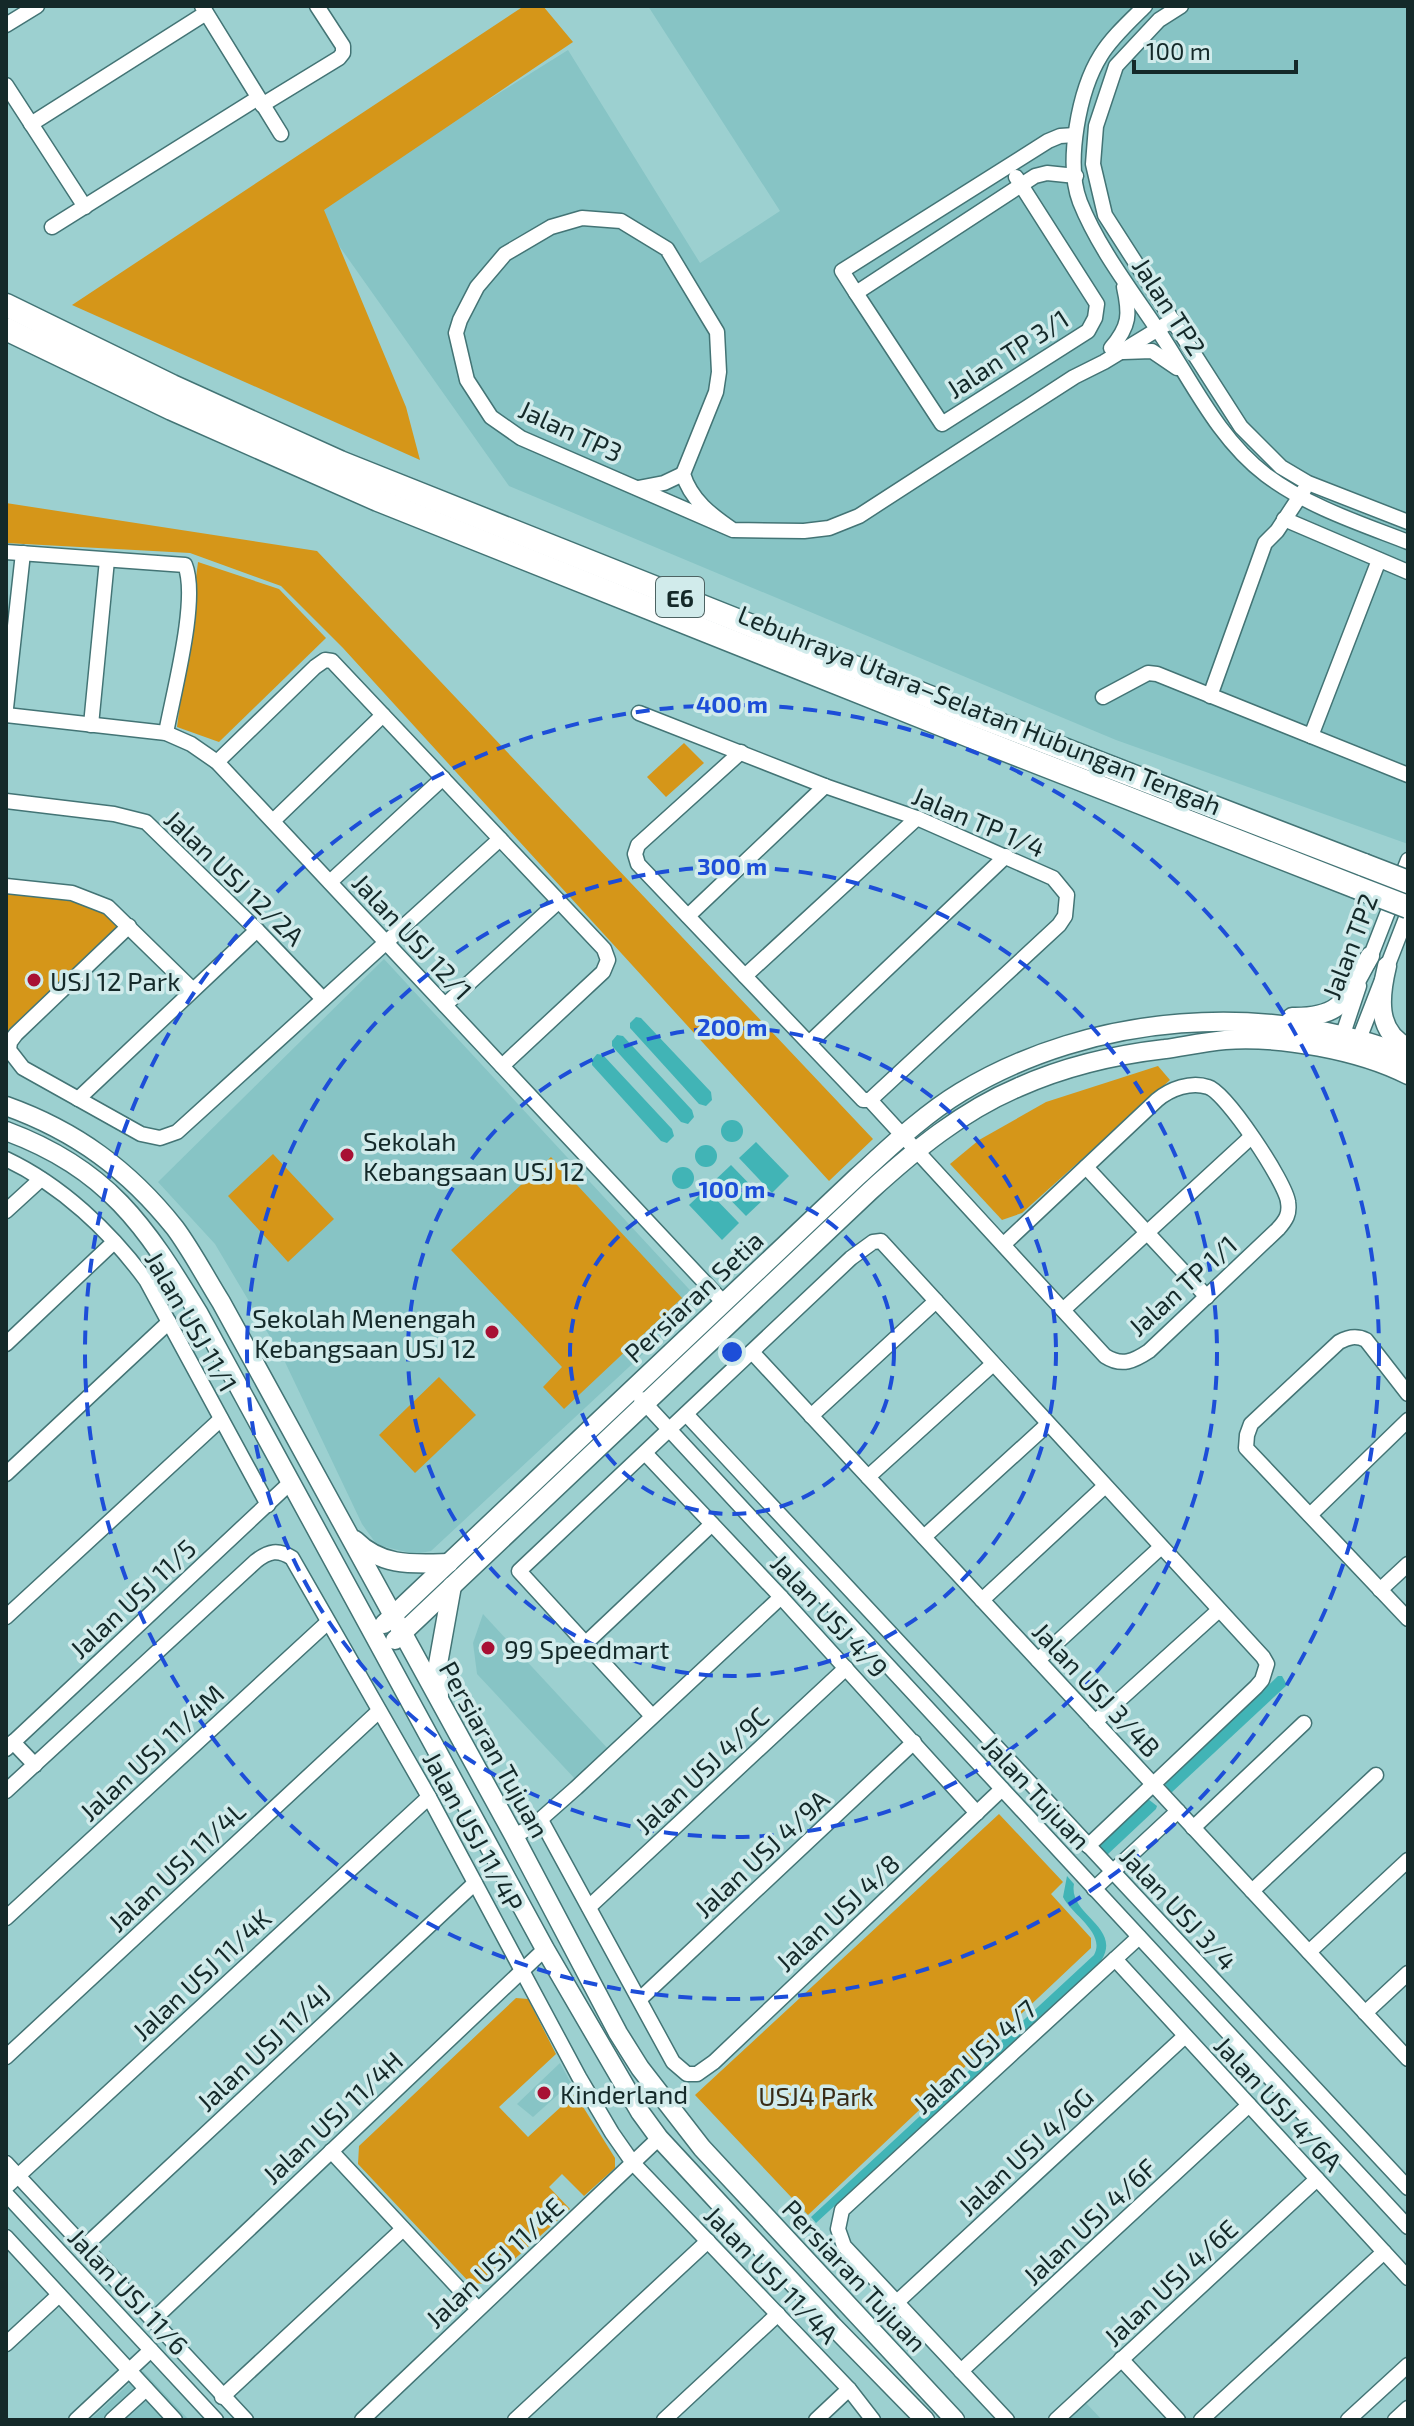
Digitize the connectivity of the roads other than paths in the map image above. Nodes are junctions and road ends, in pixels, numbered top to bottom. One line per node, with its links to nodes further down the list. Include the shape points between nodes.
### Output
1 (37, 6): 6 (street)
2 (317, 6): 8 (street, via 343,53)
3 (1145, 6): 11 (street, Jalan TP2, via 1101,55)
4 (1181, 6): 20 (street, Jalan TP2, via 1159,20 1116,66 1096,126 1093,164 1105,215)
5 (204, 9): 8 (street); 9 (street)
6 (6, 25)
7 (6, 85): 9 (street)
8 (260, 102): 10 (street); 15 (street)
9 (31, 124): 15 (street)
10 (281, 134)
11 (1075, 135): 12 (street, via 1048,141); 13 (street, Jalan TP2)
12 (1011, 166): 14 (street); 18 (street, via 842,271)
13 (1076, 176): 14 (street, via 1047,173); 17 (street, Jalan TP2, via 1079,200)
14 (1020, 185): 18 (street); 18 (street, Jalan TP 3/1, via 1097,304 1088,331 942,424)
15 (85, 207): 16 (street)
16 (52, 227)
17 (1123, 282): 21 (street, Jalan TP2); 23 (street, via 1127,322)
18 (856, 293)
19 (6, 305): 59 (highway, Lebuhraya Utara–Selatan Hubungan Tengah / E6, bridge, via 340,462)
20 (1170, 315): 21 (street, Jalan TP3); 26 (street, Jalan TP2, via 1241,427 1281,467)
21 (1154, 324): 23 (street, Jalan TP3); 24 (street, Jalan TP2)
22 (6, 329): 62 (highway, Lebuhraya Utara–Selatan Hubungan Tengah / E6, bridge, via 378,500)
23 (1112, 352): 24 (street, via 1152,351); 31 (street, Jalan TP3, via 859,516 804,531)
24 (1189, 379): 28 (street, Jalan TP2, via 1226,438 1265,475)
25 (683, 474): 27 (street); 27 (street, Jalan TP3, via 716,392 717,332 667,249 621,221 582,218 551,227 505,254 477,287 456,333 467,380 491,417 521,438); 31 (street, via 698,502)
26 (1314, 485): 28 (street); 29 (street, Jalan TP2)
27 (637, 488): 31 (street, Jalan TP3)
28 (1305, 501): 30 (street); 32 (street, Jalan TP2)
29 (1408, 522)
30 (1286, 525): 36 (street); 38 (street, via 1265,543)
31 (733, 530)
32 (1408, 542)
33 (6, 552): 34 (street)
34 (23, 553): 35 (street); 40 (street)
35 (107, 560): 44 (street); 45 (street, via 185,565 189,574 190,602)
36 (1379, 560): 37 (street); 46 (street)
37 (1408, 572)
38 (1210, 696): 39 (street, via 1148,673); 46 (street)
39 (1103, 697)
40 (6, 708)
41 (639, 713): 47 (street, Jalan TP 1/4)
42 (6, 715): 44 (street, Jalan USJ 12/1)
43 (383, 715): 48 (street, via 332,661 325,660); 50 (street); 54 (street)
44 (91, 725): 45 (street, Jalan USJ 12/1)
45 (166, 733): 48 (street, Jalan USJ 12/1)
46 (1311, 736): 49 (street)
47 (741, 752): 51 (street, Jalan TP 1/4); 64 (street, via 638,845 635,854 638,864)
48 (217, 762): 54 (street, Jalan USJ 12/1)
49 (1408, 775)
50 (443, 778): 55 (street); 58 (street)
51 (825, 786): 53 (street, Jalan TP 1/4); 64 (street)
52 (6, 801): 66 (street, Jalan USJ 12/2A, via 146,822)
53 (917, 818): 56 (street, Jalan TP 1/4); 70 (street)
54 (273, 821): 58 (street, Jalan USJ 12/1)
55 (500, 839): 61 (street); 67 (street)
56 (1006, 856): 75 (street); 82 (street, Jalan TP 1/4, via 1053,878 1067,895 1065,916)
57 (1408, 860): 68 (street, Jalan TP2)
58 (330, 882): 67 (street, Jalan USJ 12/1)
59 (1408, 882)
60 (6, 886): 65 (street, via 91,899)
61 (559, 901): 73 (street); 79 (street, via 608,960 603,972)
62 (1408, 907)
63 (1408, 913): 69 (street, Jalan TP2)
64 (688, 916): 70 (street)
65 (129, 926): 71 (street); 81 (street, via 10,1042 17,1062)
66 (257, 930): 71 (street); 72 (street, Jalan USJ 12/2A)
67 (385, 941): 72 (street); 73 (street, Jalan USJ 12/1)
68 (1370, 956): 74 (main road, via 1346,1000 1329,1013 1225,1016); 76 (street, Jalan TP2)
69 (1387, 966): 76 (street, Jalan TP2); 77 (main road, via 1380,1011 1389,1031)
70 (745, 976): 75 (street)
71 (192, 989): 81 (street)
72 (323, 999): 81 (street, via 177,1132 160,1138 141,1134)
73 (445, 1005): 79 (street, Jalan USJ 12/1)
74 (1174, 1025): 76 (main road, Persiaran Setia, via 1239,1023); 85 (main road, Persiaran Setia, via 1066,1044 1028,1059 960,1093)
75 (809, 1043): 82 (street, via 863,1100)
76 (1348, 1044): 78 (main road, Persiaran Setia); 80 (main road, Persiaran Setia); 87 (main road, Persiaran Setia, via 1228,1040 1095,1059 1016,1088)
77 (1408, 1047)
78 (1408, 1056)
79 (502, 1066): 97 (street, Jalan USJ 12/1)
80 (1408, 1075)
81 (78, 1099)
82 (870, 1100): 85 (street)
83 (13, 1108): 84 (main road, via 23,1124); 120 (main road, Persiaran Tujuan, via 110,1160 176,1230)
84 (8, 1132): 115 (main road, Persiaran Tujuan, via 95,1179 157,1244)
85 (903, 1135): 87 (street, Jalan TP 1/1); 97 (main road, Persiaran Setia)
86 (1251, 1137): 89 (street, Jalan TP 1/1, via 1223,1097 1207,1086 1189,1086 1165,1093); 92 (street); 95 (street, Jalan TP 1/1, via 1287,1195 1289,1213)
87 (916, 1150): 94 (street, Jalan TP 1/1); 99 (main road, Persiaran Setia)
88 (6, 1159): 90 (street, Jalan USJ 11/1)
89 (1086, 1167): 92 (street); 94 (street)
90 (41, 1179): 91 (street); 93 (street, Jalan USJ 11/1)
91 (6, 1211)
92 (1147, 1233): 95 (street); 98 (street)
93 (114, 1242): 100 (street, Jalan USJ 11/1, via 146,1280); 101 (street)
94 (1003, 1245): 98 (street, Jalan TP 1/1)
95 (1207, 1297): 98 (street, Jalan TP 1/1, via 1149,1351 1126,1363 1105,1356)
96 (936, 1301): 102 (street, via 881,1241 873,1242); 103 (street); 107 (street)
97 (724, 1303): 99 (main road); 105 (main road, Persiaran Setia)
98 (1063, 1310)
99 (743, 1311): 105 (main road, Persiaran Setia)
100 (169, 1322): 108 (street, Jalan USJ 11/1); 113 (street)
101 (6, 1344)
102 (752, 1352): 106 (street); 107 (street, Jalan USJ 3/4B)
103 (993, 1364): 110 (street); 114 (street)
104 (1408, 1394): 118 (street, via 1366,1340 1347,1338 1251,1424 1246,1448)
105 (639, 1397): 111 (street, Jalan Tujuan); 123 (main road, Persiaran Setia); 125 (main road, Persiaran Setia)
106 (686, 1414): 111 (street); 158 (street, Jalan USJ 3/4)
107 (811, 1416): 114 (street, Jalan USJ 3/4B)
108 (221, 1419): 117 (street, Jalan USJ 11/1); 130 (street)
109 (1408, 1420): 118 (street)
110 (1048, 1424): 116 (street); 121 (street)
111 (669, 1430): 112 (street); 150 (street, Jalan Tujuan)
112 (645, 1453): 119 (street, Jalan USJ 4/9); 136 (street, via 519,1571)
113 (6, 1474)
114 (868, 1477): 121 (street, Jalan USJ 3/4B)
115 (291, 1482): 117 (street, Jalan USJ 11/5); 134 (main road, Persiaran Tujuan)
116 (1105, 1486): 122 (street); 128 (street)
117 (268, 1505): 146 (street, Jalan USJ 11/5)
118 (1310, 1515): 126 (street)
119 (712, 1524): 127 (street, Jalan USJ 4/9); 136 (street)
120 (343, 1527): 123 (main road, via 368,1553 386,1560); 131 (main road, Persiaran Tujuan)
121 (924, 1537): 128 (street, Jalan USJ 3/4B)
122 (1161, 1547): 129 (street); 138 (street)
123 (449, 1563): 131 (main road, Persiaran Setia)
124 (1408, 1564): 126 (street)
125 (452, 1586): 135 (main road, Persiaran Setia); 140 (main road, via 438,1664)
126 (1380, 1590): 132 (street)
127 (781, 1597): 139 (street, Jalan USJ 4/9); 142 (street)
128 (982, 1600): 138 (street, Jalan USJ 3/4B)
129 (1219, 1610): 143 (street); 149 (street, via 1263,1657 1267,1664 1262,1680)
130 (6, 1617)
131 (392, 1617): 134 (main road, Persiaran Setia); 135 (main road, Persiaran Tujuan)
132 (1408, 1619)
133 (328, 1622): 141 (street, Jalan USJ 11/4P); 147 (street, Jalan USJ 11/4P, via 292,1558 274,1551 256,1561); 165 (street, Jalan USJ 11/4M)
134 (374, 1634): 137 (main road, Persiaran Tujuan)
135 (402, 1634): 137 (main road, Persiaran Setia); 140 (main road, Persiaran Tujuan)
136 (586, 1643): 142 (street)
137 (384, 1651): 167 (main road, Persiaran Tujuan)
138 (1038, 1660): 143 (street, Jalan USJ 3/4B)
139 (846, 1668): 145 (street, Jalan USJ 4/9); 164 (street, Jalan USJ 4/9C)
140 (440, 1704): 157 (main road, Persiaran Tujuan)
141 (379, 1711): 152 (street, Jalan USJ 11/4P); 175 (street, Jalan USJ 11/4L)
142 (652, 1716): 155 (street)
143 (1095, 1722): 149 (street, Jalan USJ 3/4B)
144 (1304, 1723): 156 (street)
145 (914, 1742): 154 (street, Jalan USJ 4/9); 172 (street, Jalan USJ 4/9A)
146 (10, 1745): 147 (street)
147 (35, 1765): 151 (street)
148 (1376, 1775): 163 (street)
149 (1153, 1785): 153 (street, Jalan USJ 3/4B); 158 (street)
150 (1002, 1789): 154 (street, Jalan USJ 4/8); 162 (street, Jalan Tujuan)
151 (6, 1791)
152 (429, 1797): 161 (street, Jalan USJ 11/4P); 182 (street, Jalan USJ 11/4K)
153 (1178, 1811): 156 (street, Jalan USJ 3/4B); 160 (street)
154 (977, 1813): 172 (street, Jalan USJ 4/8, via 697,2074 679,2069)
155 (541, 1820): 157 (street); 164 (street)
156 (1193, 1828): 163 (street, Jalan USJ 3/4B)
157 (514, 1836): 222 (main road, Persiaran Tujuan, via 618,2033 657,2091 702,2148)
158 (1088, 1846): 160 (street, Jalan USJ 3/4)
159 (1408, 1860): 168 (street)
160 (1112, 1872): 162 (street); 185 (street, Jalan USJ 3/4)
161 (475, 1883): 170 (street, Jalan USJ 11/4P); 191 (street, Jalan USJ 11/4J)
162 (1094, 1889): 166 (street, Jalan Tujuan)
163 (1252, 1891): 168 (street, Jalan USJ 3/4B)
164 (589, 1907): 172 (street)
165 (6, 1918)
166 (1139, 1937): 169 (street, Jalan USJ 4/7); 187 (street, Jalan Tujuan)
167 (545, 1949): 170 (street, Jalan USJ 11/4H); 178 (main road, Persiaran Tujuan)
168 (1309, 1952): 173 (street, Jalan USJ 3/4B)
169 (1115, 1959): 174 (street, Jalan USJ 4/6A); 195 (street, Jalan USJ 4/7, via 842,2210 838,2229 844,2246)
170 (522, 1971): 179 (street, Jalan USJ 11/4H); 181 (street, Jalan USJ 11/4P)
171 (1408, 1973): 173 (street)
172 (640, 1999)
173 (1365, 2013): 176 (street, Jalan USJ 3/4B)
174 (1185, 2036): 177 (street, Jalan USJ 4/6A); 195 (street, Jalan USJ 4/6G)
175 (6, 2057)
176 (1408, 2059)
177 (1249, 2105): 183 (street, Jalan USJ 4/6A); 204 (street, Jalan USJ 4/6F)
178 (659, 2138): 181 (street, Jalan USJ 11/4E); 207 (main road, Persiaran Tujuan)
179 (331, 2151): 188 (street); 198 (street, Jalan USJ 11/4H)
180 (6, 2163): 182 (street)
181 (633, 2163): 190 (street, Jalan USJ 11/4A); 196 (street, Jalan USJ 11/4E)
182 (17, 2176): 184 (street, Jalan USJ 11/4K); 191 (street)
183 (1317, 2179): 192 (street, Jalan USJ 4/6A); 201 (street, Jalan USJ 4/6E)
184 (6, 2187)
185 (1408, 2188)
186 (6, 2194): 200 (street, Jalan USJ 11/6)
187 (1408, 2227)
188 (403, 2229): 196 (street); 208 (street)
189 (6, 2237): 194 (street)
190 (708, 2241): 197 (street, Jalan USJ 11/4A); 216 (street)
191 (84, 2247): 198 (street)
192 (1384, 2252): 193 (street, Jalan USJ 4/6A); 226 (street)
193 (1408, 2278)
194 (59, 2295): 199 (street); 203 (street)
195 (897, 2302): 204 (street)
196 (478, 2309): 215 (street, Jalan USJ 11/4E)
197 (778, 2314): 206 (street, Jalan USJ 11/4A); 217 (street)
198 (152, 2321): 208 (street)
199 (6, 2344)
200 (151, 2350): 203 (street); 213 (street, Jalan USJ 11/6)
201 (1121, 2359): 224 (street, Jalan USJ 4/6E); 225 (street)
202 (1408, 2365): 227 (street)
203 (129, 2371): 205 (street); 210 (street)
204 (961, 2371): 223 (street)
205 (146, 2389): 211 (street); 212 (street)
206 (849, 2389): 218 (street); 219 (street, Jalan USJ 11/4A)
207 (902, 2395): 220 (main road); 221 (main road, Persiaran Tujuan)
208 (222, 2397): 214 (street)
209 (1408, 2408): 228 (street)
210 (76, 2420)
211 (112, 2420)
212 (175, 2420)
213 (216, 2420)
214 (246, 2420)
215 (362, 2420)
216 (515, 2420)
217 (664, 2420)
218 (816, 2420)
219 (873, 2420)
220 (911, 2420)
221 (925, 2420)
222 (955, 2420)
223 (1007, 2420)
224 (1056, 2420)
225 (1178, 2420)
226 (1201, 2420)
227 (1348, 2420)
228 (1395, 2420)

